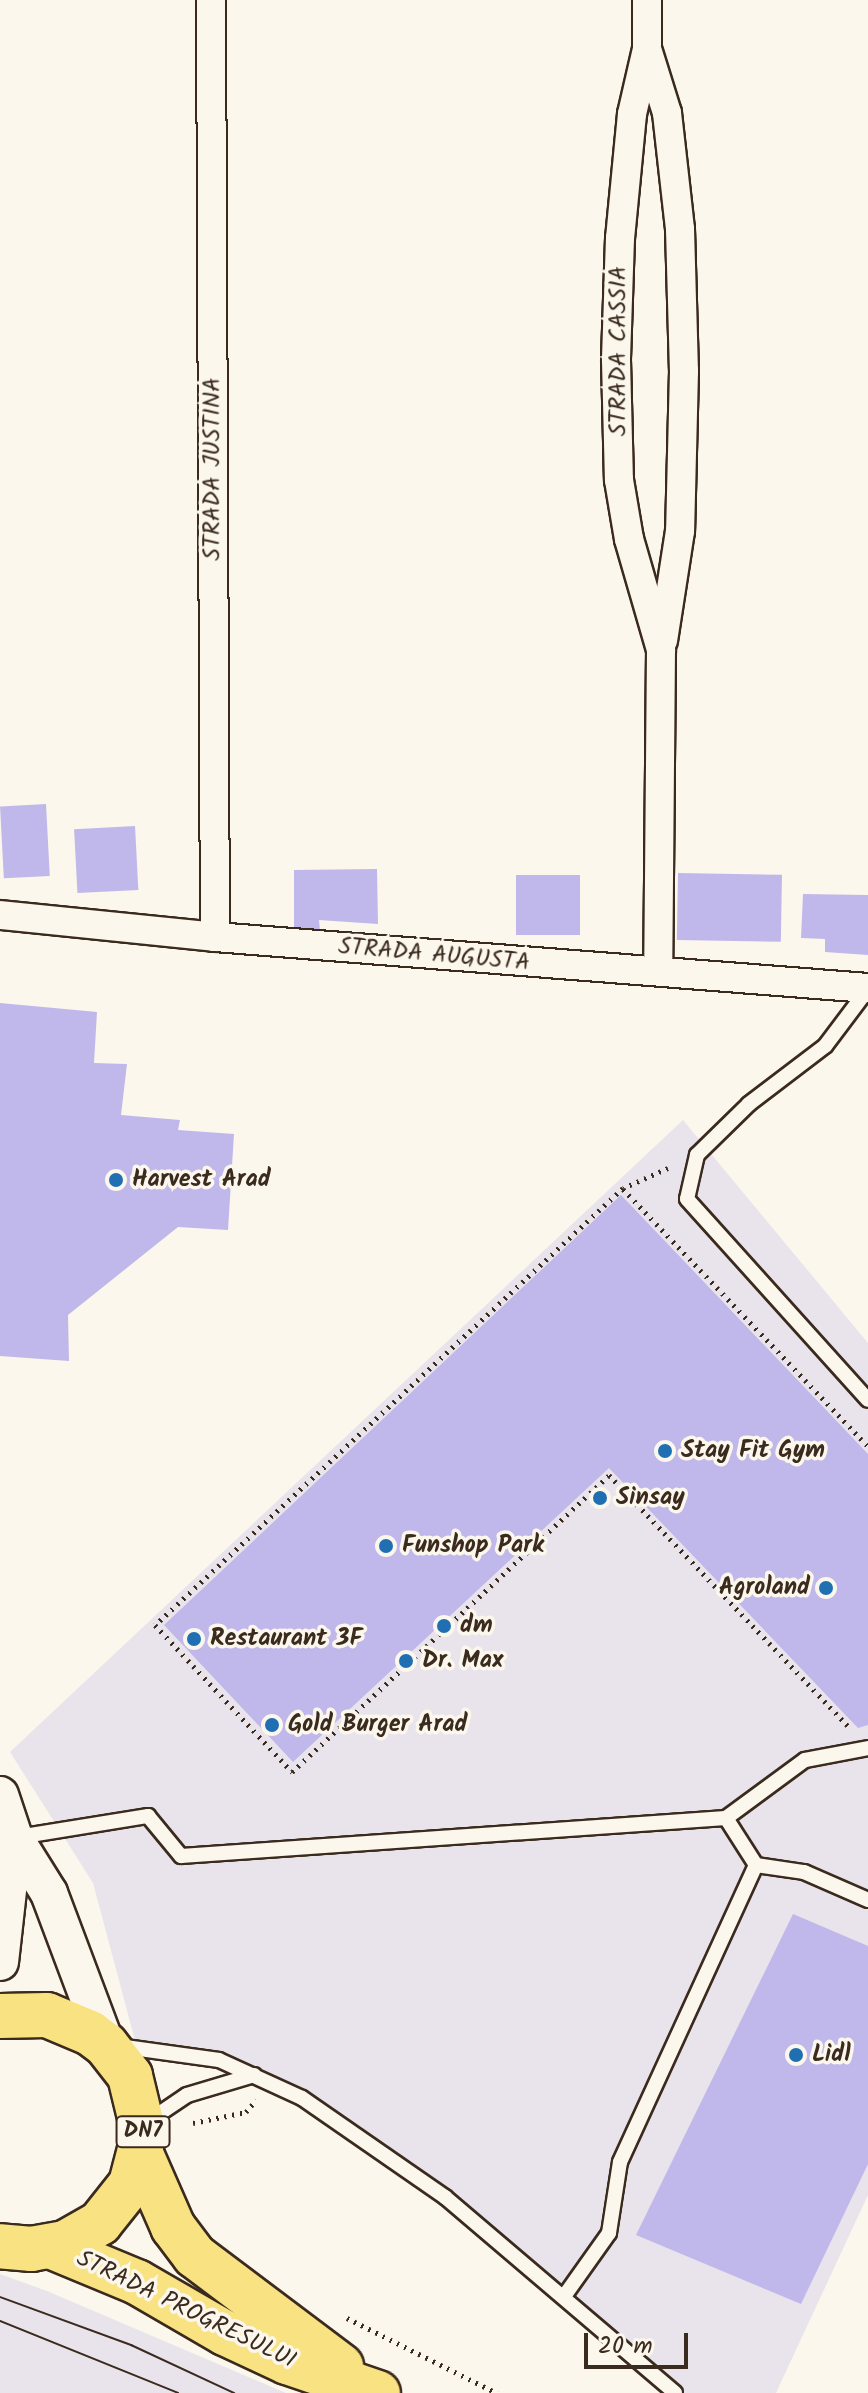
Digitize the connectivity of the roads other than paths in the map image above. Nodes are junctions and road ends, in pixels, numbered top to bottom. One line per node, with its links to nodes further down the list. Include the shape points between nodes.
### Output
1 (211, 0): 6 (street, STRADA JUSTINA)
2 (647, 0): 3 (street, STRADA CASSIA)
3 (647, 49): 4 (street, STRADA CASSIA, via 667,113 680,229 684,371 680,531); 4 (street, STRADA CASSIA, via 632,114 616,360 619,480 629,539)
4 (661, 650): 7 (street, STRADA CASSIA)
5 (0, 915): 6 (street, STRADA AUGUSTA)
6 (215, 937): 7 (street, STRADA AUGUSTA)
7 (658, 971): 8 (street, STRADA AUGUSTA)
8 (868, 988): 9 (lane, via 825,1046 749,1104 697,1155 687,1199)
9 (868, 1400)
10 (868, 1748): 12 (lane, via 805,1760)
11 (0, 1795): 13 (street)
12 (726, 1818): 13 (lane, via 181,1856 148,1816); 14 (lane)
13 (14, 1837): 16 (street); 18 (street, via 49,1893)
14 (756, 1865): 15 (lane, via 804,1872); 23 (lane, via 620,2162 609,2233)
15 (868, 1900)
16 (0, 1962)
17 (0, 2016): 18 (main road, DN7, via 47,2015)
18 (106, 2045): 19 (lane, via 188,2054); 20 (main road, DN7, via 130,2076)
19 (255, 2075): 20 (lane, via 161,2108 147,2122); 23 (lane, via 384,2150)
20 (156, 2139): 22 (main road, DN7, via 109,2214 79,2237); 24 (main road, STRADA PROGRESULUI / DN7, via 173,2227 195,2256)
21 (0, 2246): 22 (main road, DN7)
22 (50, 2246): 24 (main road, STRADA PROGRESULUI / DN7, via 137,2282 287,2362)
23 (565, 2295): 25 (lane)
24 (373, 2391)
25 (675, 2393)

